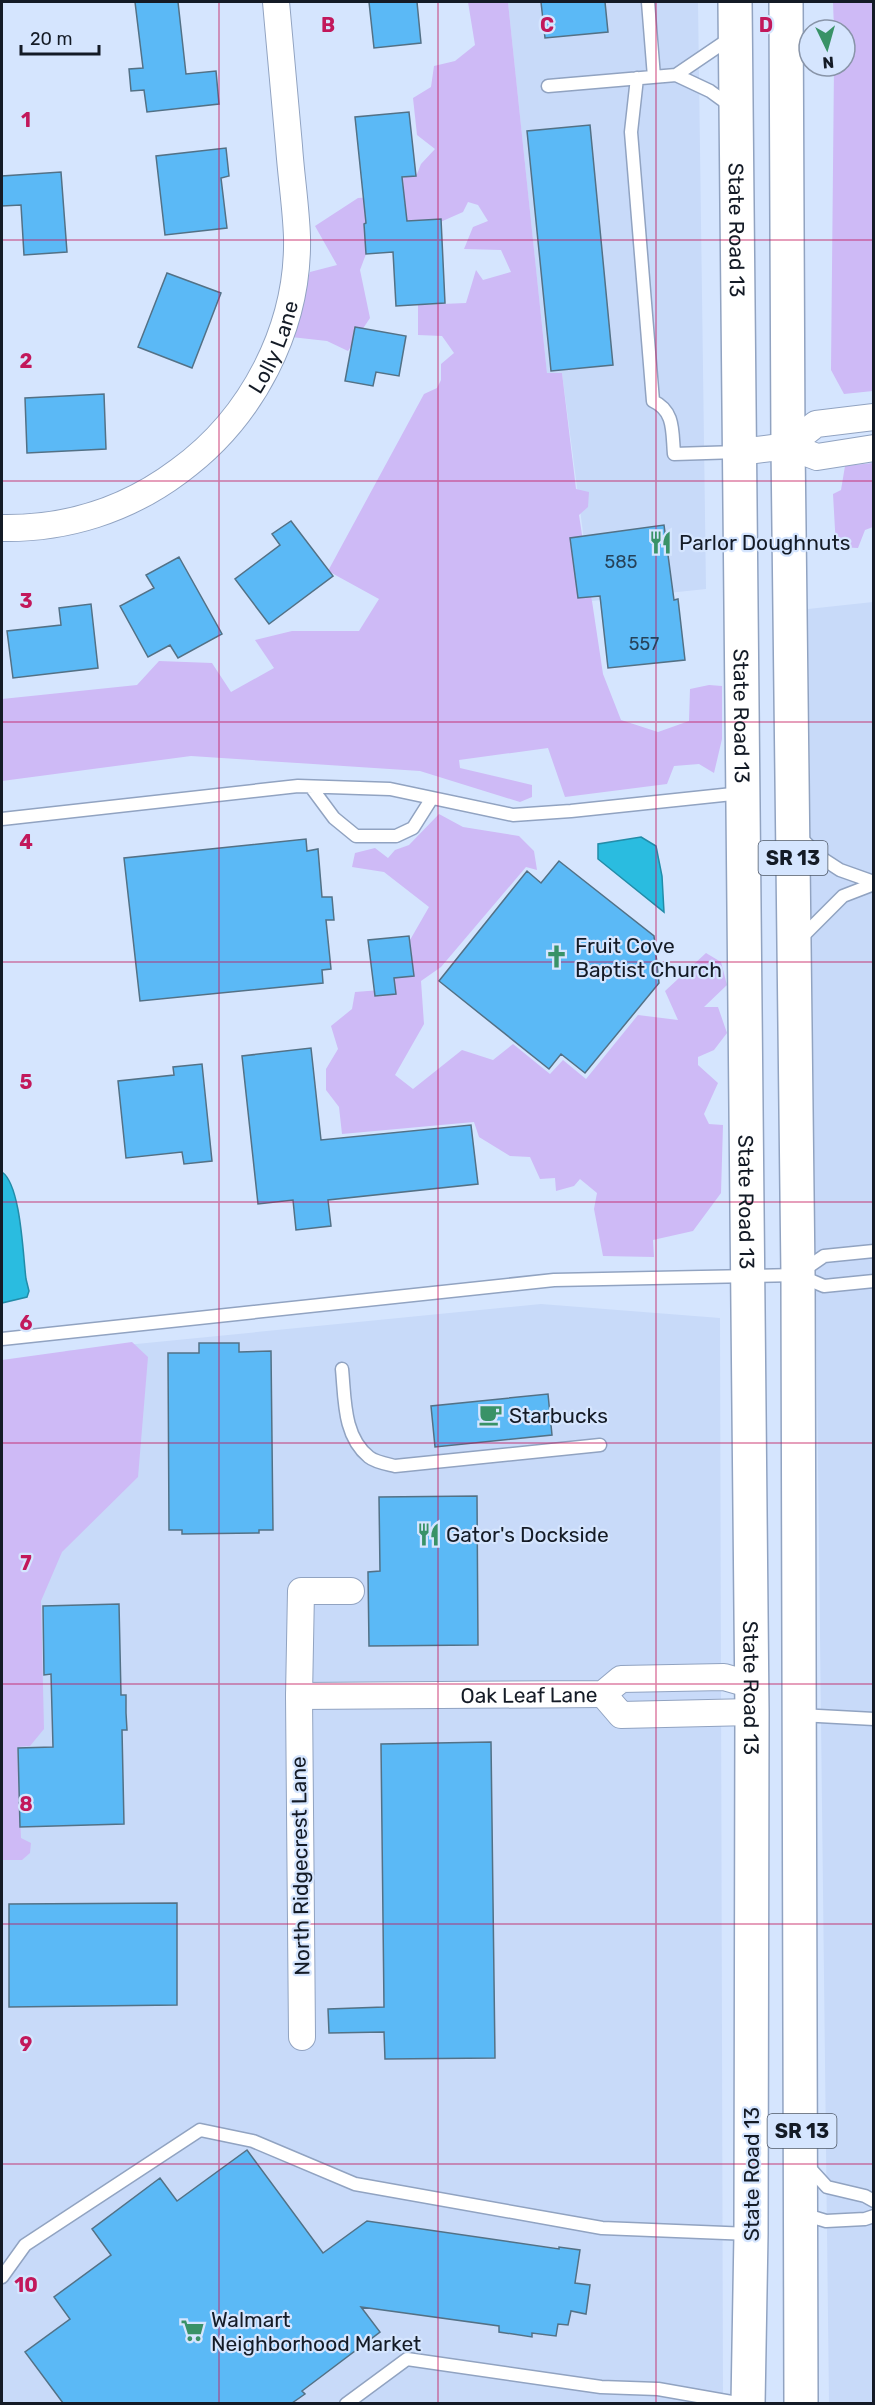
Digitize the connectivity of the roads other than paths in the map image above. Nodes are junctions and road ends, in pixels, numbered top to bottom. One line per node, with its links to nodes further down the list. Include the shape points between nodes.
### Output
1 (276, 2): 15 (street, Lolly Lane, via 297,238 287,310 271,359 252,396 202,455 158,487 126,504 57,525)
2 (648, 2): 7 (lane)
3 (735, 2): 5 (main road, State Road 13 / SR 13)
4 (786, 4): 12 (main road, SR 13)
5 (735, 35): 6 (lane); 10 (main road, State Road 13 / SR 13)
6 (676, 75): 7 (lane); 10 (lane, via 710,91)
7 (654, 77): 8 (lane)
8 (637, 78): 9 (lane); 14 (lane, via 631,132 653,401 670,415 674,454)
9 (549, 86)
10 (737, 111): 14 (main road, State Road 13 / SR 13)
11 (873, 417): 12 (street, via 816,424)
12 (788, 446): 13 (street, via 817,457); 14 (street); 20 (main road, SR 13)
13 (873, 448)
14 (740, 452): 17 (main road, State Road 13 / SR 13)
15 (2, 528)
16 (311, 787): 18 (lane, via 390,789); 18 (lane, via 334,818 356,836 396,836 413,828); 19 (lane)
17 (743, 792): 18 (lane, via 513,815); 25 (main road, State Road 13 / SR 13)
18 (432, 798)
19 (2, 819)
20 (793, 829): 21 (lane, via 820,857); 22 (main road, SR 13)
21 (873, 883): 22 (lane, via 843,896)
22 (794, 945): 24 (main road, SR 13)
23 (873, 1251): 24 (lane, via 824,1256)
24 (798, 1275): 25 (lane); 26 (lane, via 824,1286); 34 (main road, SR 13)
25 (748, 1276): 27 (lane, via 554,1280); 33 (main road, State Road 13 / SR 13)
26 (873, 1281)
27 (2, 1339)
28 (342, 1369): 29 (lane, via 347,1421 358,1444 370,1458 395,1467)
29 (600, 1445)
30 (351, 1591): 32 (street, North Ridgecrest Lane, via 301,1592)
31 (603, 1694): 32 (street, Oak Leaf Lane); 33 (street, via 621,1715); 33 (street, Oak Leaf Lane, via 621,1679 724,1677)
32 (299, 1696): 36 (street, North Ridgecrest Lane)
33 (752, 1699): 34 (main road, via 772,1694); 37 (main road, State Road 13 / SR 13)
34 (800, 1715): 35 (lane); 38 (main road, SR 13)
35 (873, 1719)
36 (302, 2037)
37 (752, 2139): 40 (main road, via 774,2187); 42 (main road, State Road 13 / SR 13)
38 (802, 2160): 39 (lane, via 827,2187); 40 (main road, SR 13)
39 (873, 2201)
40 (802, 2214): 41 (lane, via 826,2221); 47 (main road, SR 13)
41 (873, 2216)
42 (751, 2234): 43 (lane, via 602,2228 355,2184 253,2141 200,2130 25,2245); 46 (main road, State Road 13 / SR 13)
43 (2, 2277)
44 (346, 2403): 45 (lane, via 407,2359)
45 (743, 2403)
46 (748, 2403)
47 (801, 2403)

